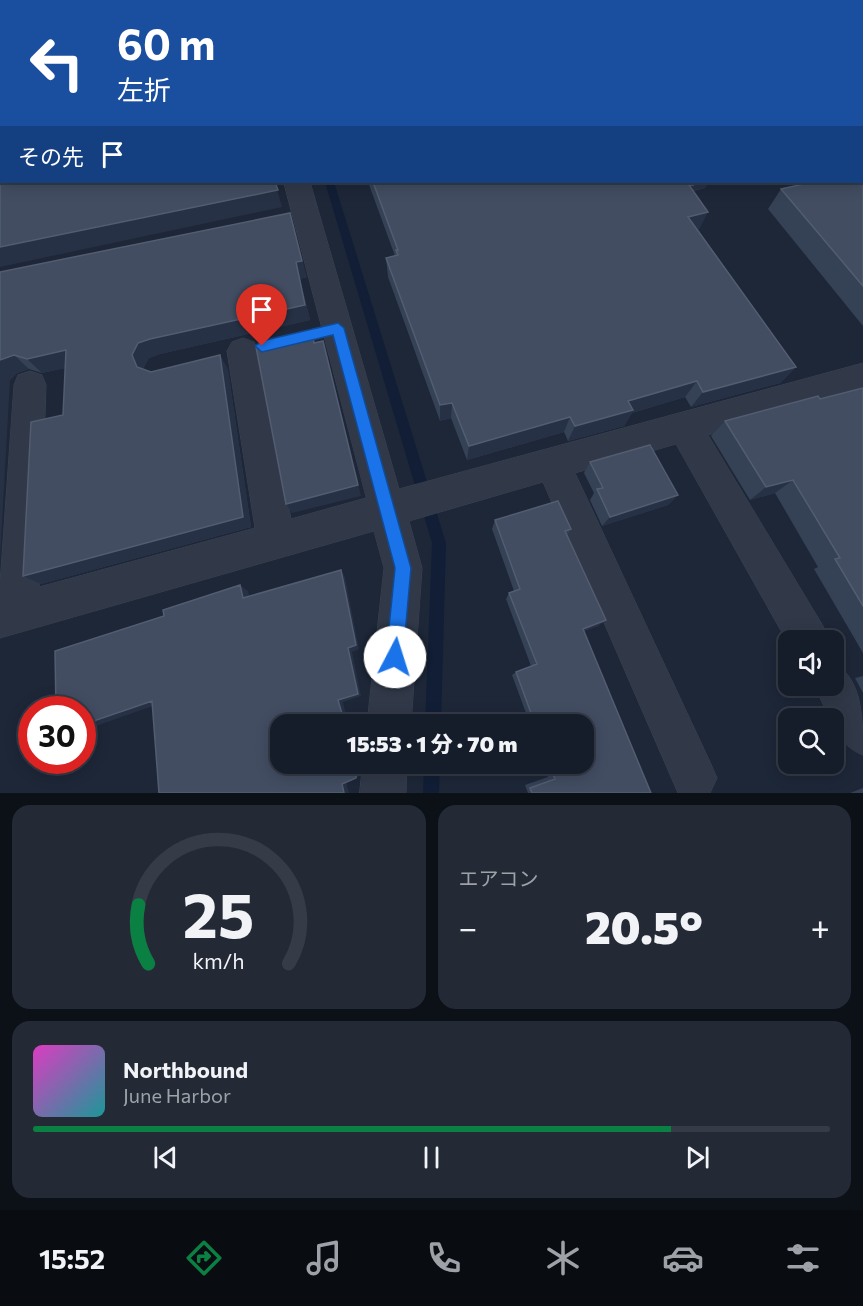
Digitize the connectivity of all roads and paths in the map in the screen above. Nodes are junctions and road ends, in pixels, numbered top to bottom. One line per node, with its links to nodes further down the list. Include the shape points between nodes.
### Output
1 (297, 183): 7 (street, via 295,217 322,332)
2 (243, 351): 8 (street)
3 (862, 378): 5 (street)
4 (30, 386): 9 (street)
5 (684, 427): 6 (street); 10 (street)
6 (552, 463): 7 (street); 15 (street)
7 (398, 505): 8 (street); 12 (street, via 403,568)
8 (276, 540): 9 (street)
9 (9, 616)
10 (803, 630)
11 (841, 696): 13 (street)
12 (390, 714)
13 (863, 733)
14 (384, 774): 16 (street)
15 (694, 778)
16 (383, 793)

